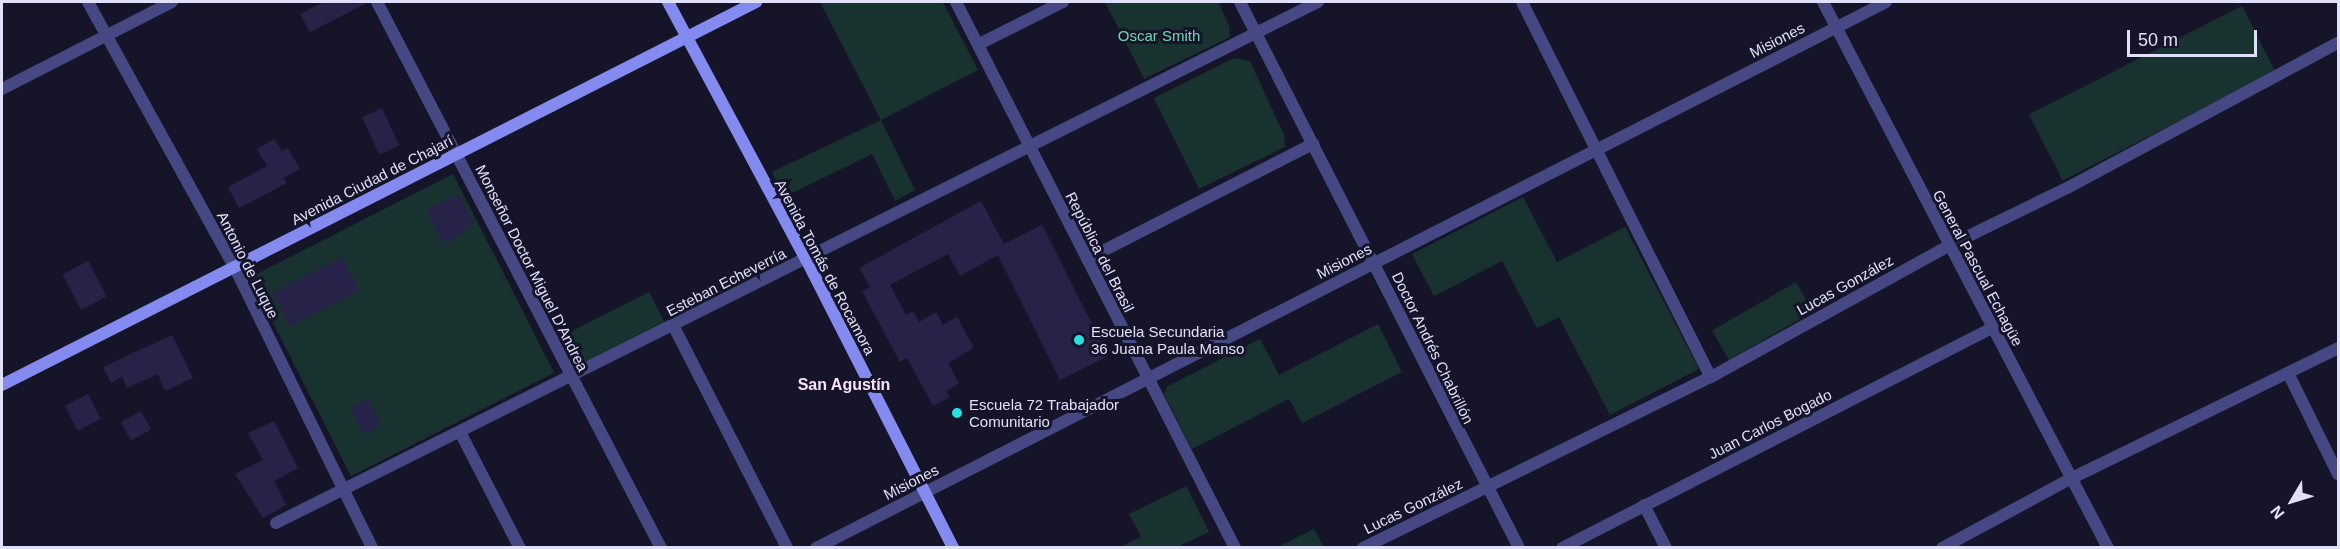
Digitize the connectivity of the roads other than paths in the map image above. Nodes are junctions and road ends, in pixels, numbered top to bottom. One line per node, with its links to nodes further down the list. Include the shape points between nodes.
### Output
1 (88, 2): 15 (street, Antonio de Luque)
2 (172, 2): 15 (street)
3 (377, 2): 23 (street, Monseñor Doctor Miguel D'Andrea)
4 (668, 2): 16 (main road, Avenida Tomás de Rocamora)
5 (756, 2): 16 (main road, Avenida Ciudad de Chajarí)
6 (956, 2): 18 (street, República del Brasil)
7 (1063, 2): 18 (street)
8 (1240, 2): 14 (street, Doctor Andrés Chabrillón)
9 (1318, 2): 14 (street, Esteban Echeverría)
10 (1522, 2): 22 (street)
11 (1823, 2): 13 (street, General Pascual Echagüe)
12 (1886, 2): 13 (street, Misiones)
13 (1836, 27): 22 (street, Misiones); 24 (street, General Pascual Echagüe)
14 (1256, 33): 20 (street, Doctor Andrés Chabrillón); 21 (street, Esteban Echeverría)
15 (106, 36): 19 (street); 28 (street, Antonio de Luque)
16 (686, 38): 23 (main road, Avenida Ciudad de Chajarí); 25 (main road, Avenida Tomás de Rocamora)
17 (2338, 43): 24 (street, Lucas González, via 2069,187)
18 (979, 44): 21 (street, República del Brasil)
19 (2, 89)
20 (1313, 144): 26 (street); 27 (street, Doctor Andrés Chabrillón)
21 (1030, 147): 25 (street, Esteban Echeverría); 26 (street, República del Brasil)
22 (1597, 150): 27 (street, Misiones); 35 (street)
23 (456, 154): 28 (main road, Avenida Ciudad de Chajarí); 33 (street, Monseñor Doctor Miguel D'Andrea)
24 (1948, 246): 30 (street, General Pascual Echagüe); 35 (street, Lucas González)
25 (806, 259): 29 (street, Esteban Echeverría); 42 (main road, Avenida Tomás de Rocamora)
26 (1087, 259): 34 (street, República del Brasil)
27 (1374, 263): 34 (street, Misiones); 40 (street, Doctor Andrés Chabrillón)
28 (235, 268): 36 (main road, Avenida Ciudad de Chajarí); 41 (street, Antonio de Luque)
29 (673, 325): 33 (street, Esteban Echeverría); 48 (street)
30 (1992, 328): 39 (street, General Pascual Echagüe); 43 (street, Juan Carlos Bogado)
31 (2338, 348): 32 (street)
32 (2288, 373): 38 (street); 39 (street)
33 (570, 375): 37 (street, Esteban Echeverría); 47 (street, Monseñor Doctor Miguel D'Andrea)
34 (1147, 377): 42 (street, Misiones); 51 (street, República del Brasil)
35 (1711, 377): 40 (street, Lucas González)
36 (2, 384)
37 (460, 432): 41 (street, Esteban Echeverría); 46 (street)
38 (2338, 474)
39 (2072, 478): 56 (street); 57 (street, General Pascual Echagüe)
40 (1486, 488): 52 (street, Lucas González); 53 (street, Doctor Andrés Chabrillón)
41 (343, 490): 44 (street, Esteban Echeverría); 45 (street, Antonio de Luque)
42 (924, 492): 49 (street, Misiones); 50 (main road, Avenida Tomás de Rocamora)
43 (1644, 506): 54 (street, Juan Carlos Bogado); 55 (street)
44 (276, 523)
45 (372, 548)
46 (520, 548)
47 (661, 548)
48 (787, 548)
49 (816, 548)
50 (953, 548)
51 (1235, 548)
52 (1363, 548)
53 (1519, 548)
54 (1562, 548)
55 (1666, 548)
56 (1942, 548)
57 (2108, 548)

